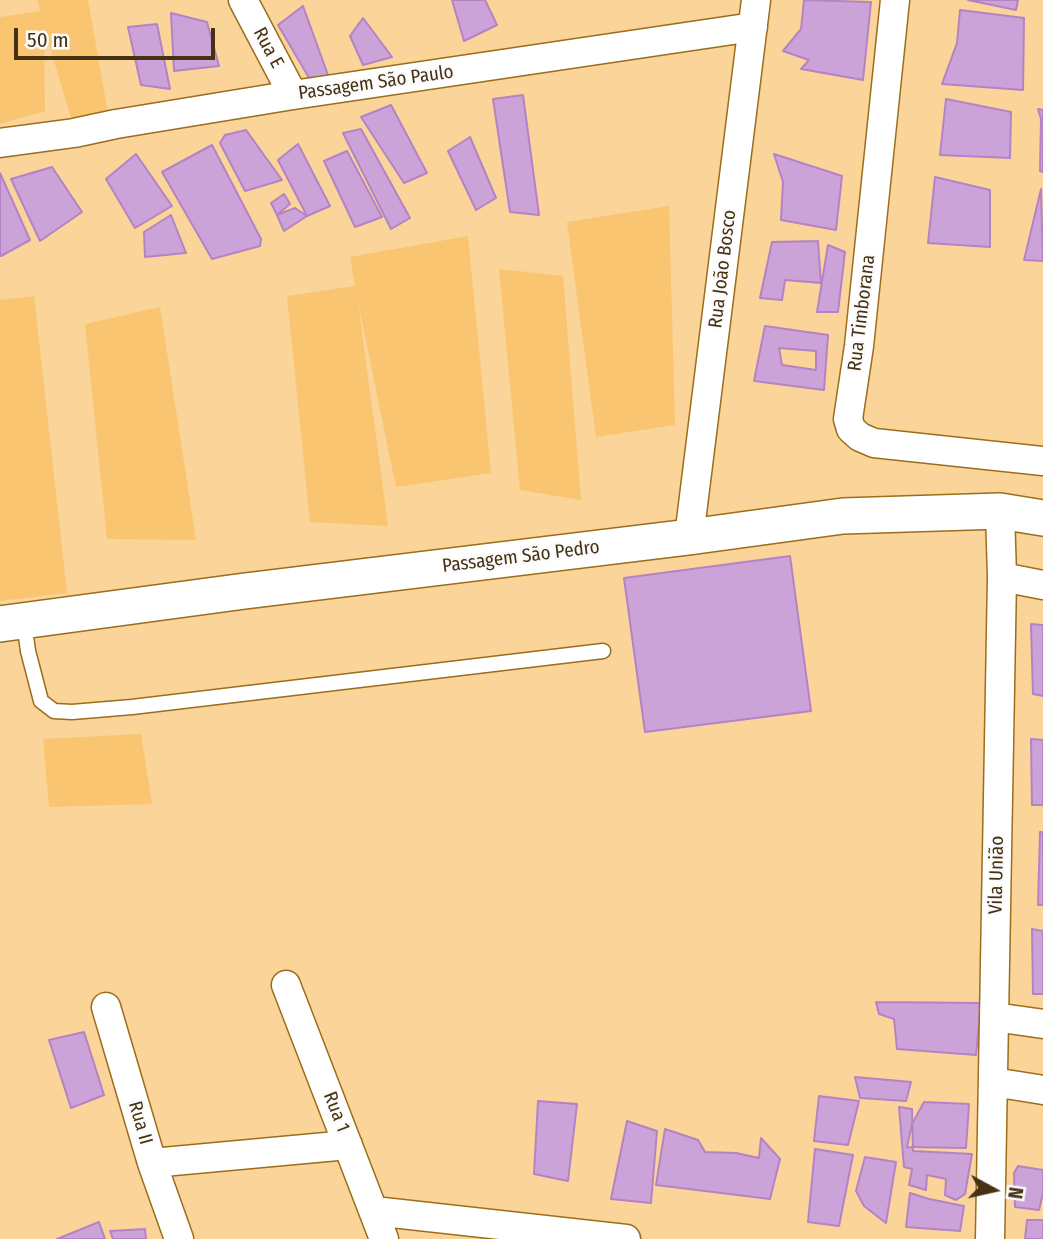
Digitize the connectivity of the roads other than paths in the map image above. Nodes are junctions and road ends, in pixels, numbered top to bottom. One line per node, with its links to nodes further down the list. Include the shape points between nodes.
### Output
1 (243, 0): 4 (street, Rua E)
2 (895, 0): 6 (street, Rua Timborana, via 848,419 851,429 874,443)
3 (755, 13): 4 (street, Passagem São Paulo); 9 (street, Rua João Bosco)
4 (293, 95): 5 (street, Passagem São Paulo)
5 (0, 143)
6 (1043, 461)
7 (1000, 511): 8 (street, Passagem São Pedro); 9 (street, Passagem São Pedro, via 842,516); 10 (street, Vila União)
8 (1043, 519)
9 (689, 537): 12 (street, Passagem São Pedro)
10 (1002, 577): 11 (street); 16 (street, Vila União)
11 (1043, 585)
12 (12, 622): 13 (lane, via 28,651 41,701 63,712)
13 (603, 651)
14 (286, 985): 20 (street, Rua 1)
15 (106, 1006): 21 (street, Rua II)
16 (994, 1017): 17 (street); 18 (street, Vila União)
17 (1043, 1024)
18 (993, 1083): 19 (street); 26 (street, Vila União)
19 (1043, 1090)
20 (348, 1145): 21 (street); 22 (street, Rua 1)
21 (152, 1163): 23 (street, Rua II)
22 (374, 1211): 24 (street, Rua 1); 25 (street)
23 (179, 1239)
24 (384, 1239)
25 (626, 1239)
26 (989, 1239)

